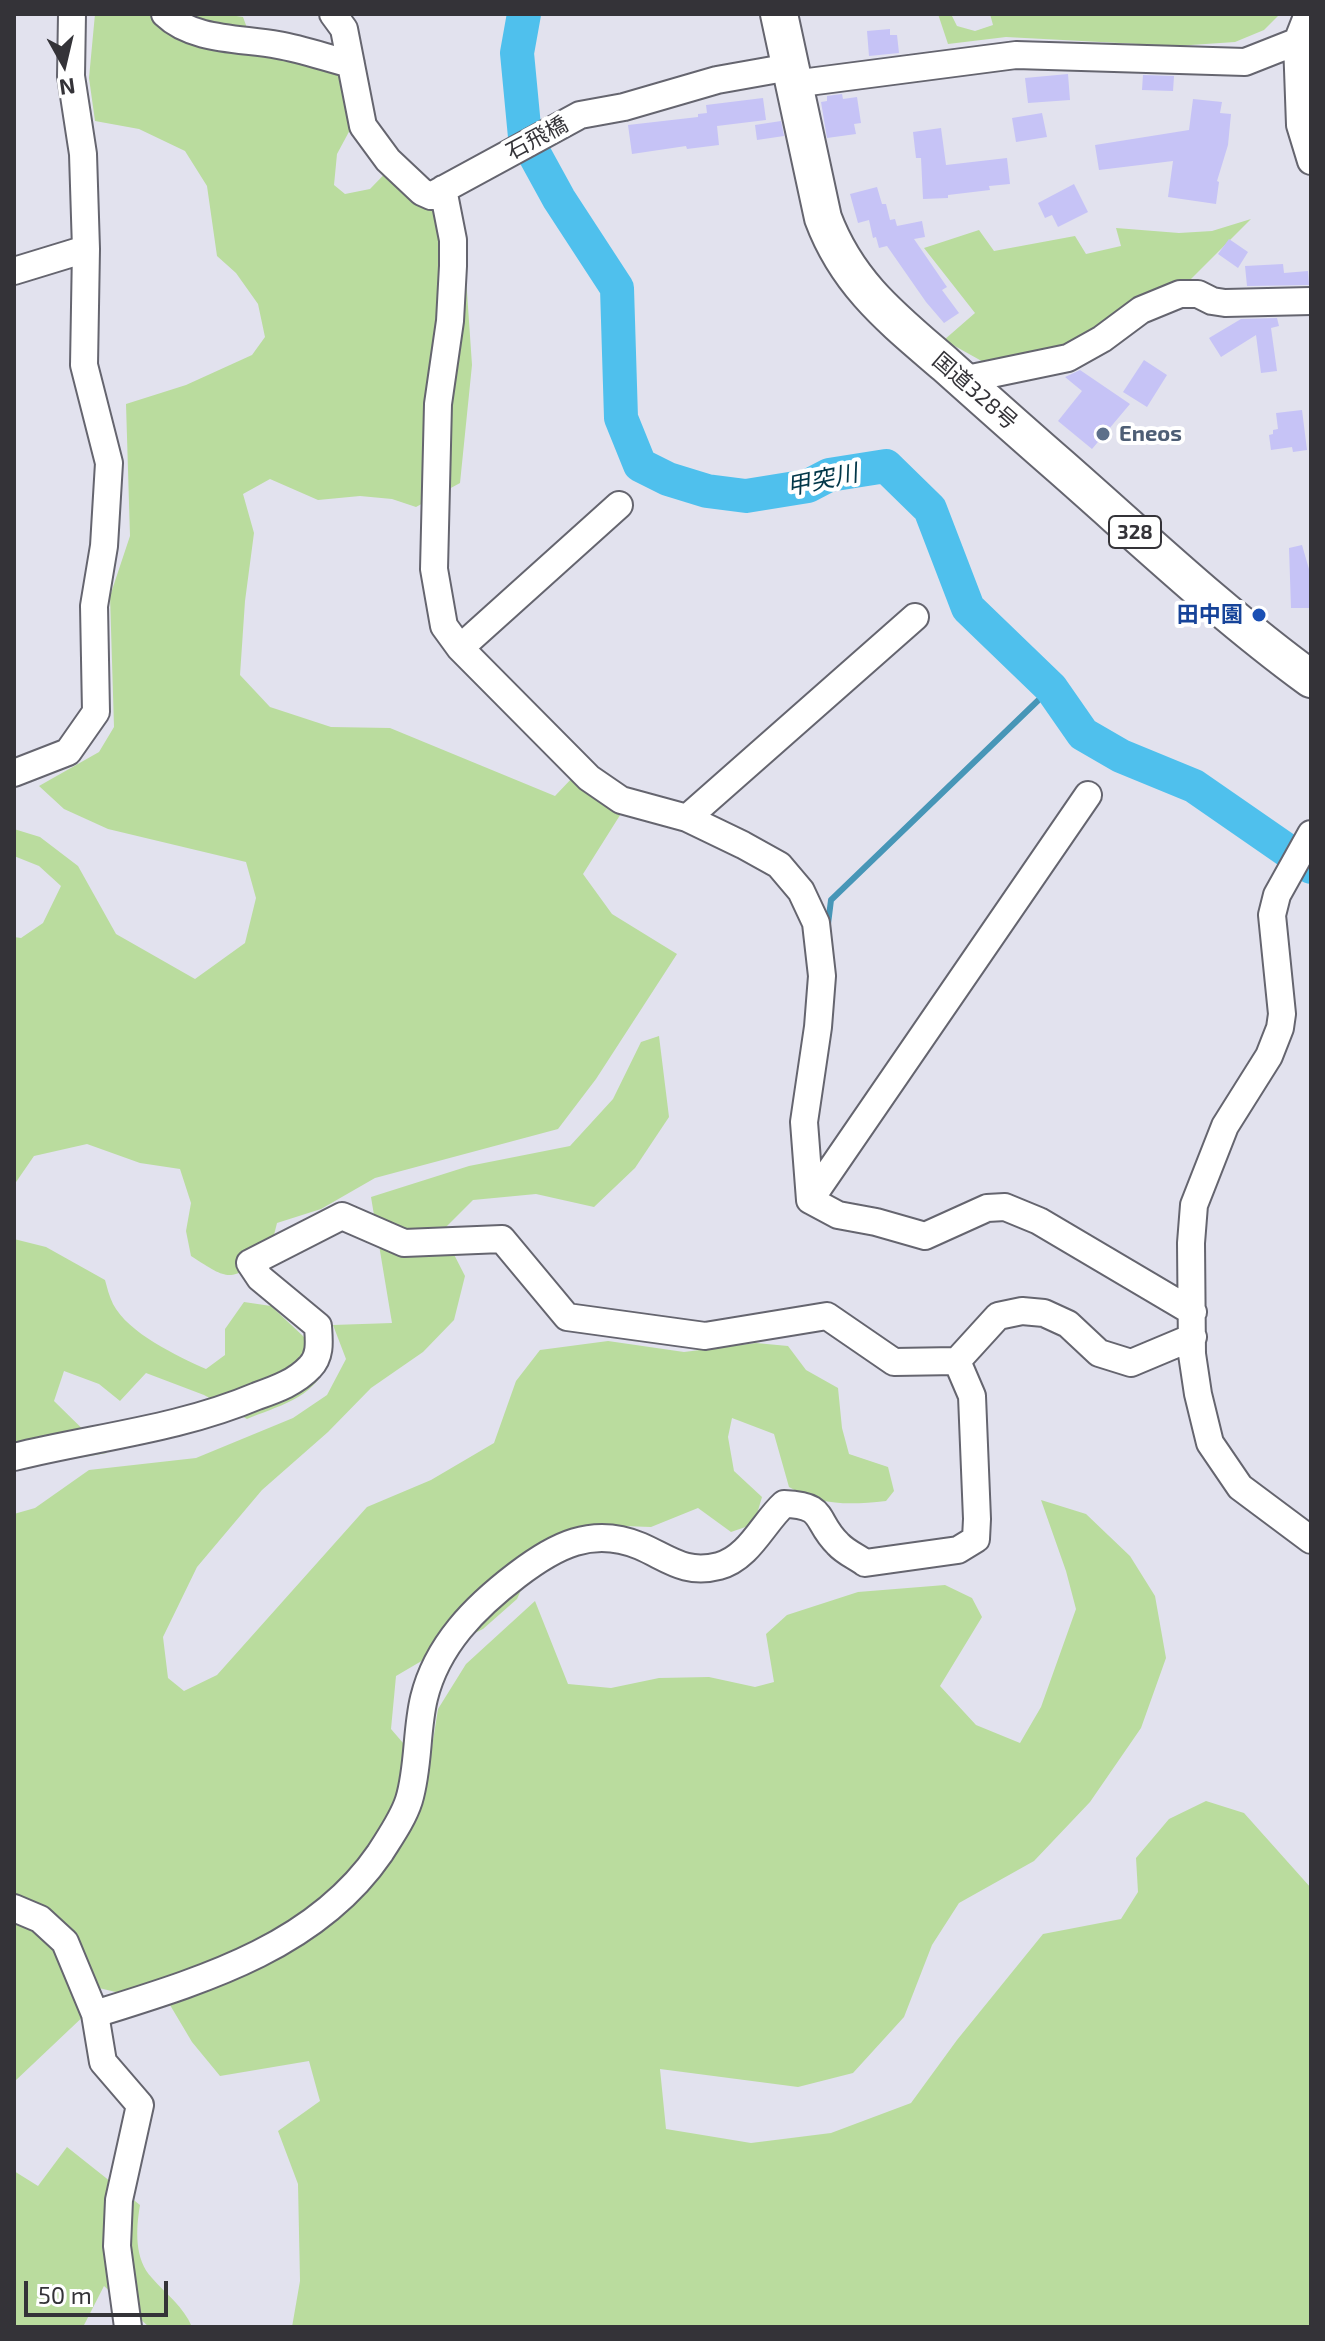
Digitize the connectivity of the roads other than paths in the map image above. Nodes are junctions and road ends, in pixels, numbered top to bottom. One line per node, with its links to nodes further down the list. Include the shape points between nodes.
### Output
1 (72, 14): 11 (street, via 71,76 83,154)
2 (165, 14): 7 (street, via 176,25 210,35 281,45)
3 (333, 14): 7 (street, via 344,29)
4 (779, 14): 8 (highway, 国道328号 / 328)
5 (1308, 14): 6 (street)
6 (1304, 39): 8 (street, 石飛橋, via 1245,62 1016,55); 9 (street, via 1300,125)
7 (351, 64): 10 (street, via 363,126 372,141 422,192 431,196)
8 (792, 76): 10 (street, 石飛橋, via 717,80 580,115); 14 (highway, 国道328号 / 328, via 814,182 835,249 876,303)
9 (1311, 161)
10 (443, 189): 17 (street, via 453,266 438,404 434,569 444,626)
11 (86, 249): 12 (street); 19 (street, via 84,365 109,463 94,606 96,712 68,752)
12 (14, 271)
13 (1311, 301): 14 (street, via 1225,303 1180,294 1141,310 1068,358)
14 (962, 380): 18 (highway, 国道328号 / 328, via 1240,624)
15 (619, 505): 17 (street)
16 (915, 617): 21 (street)
17 (460, 648): 21 (street, via 589,778 621,800)
18 (1311, 679)
19 (14, 773)
20 (1088, 795): 23 (street)
21 (687, 818): 23 (street, via 779,865 801,891 816,923 822,976 804,1122)
22 (1309, 839): 24 (street, via 1277,895 1272,915 1280,1028 1269,1056 1225,1126 1194,1205)
23 (810, 1200): 24 (street, via 838,1215 925,1236 987,1208 1005,1207 1039,1221)
24 (1193, 1324): 25 (street, via 1131,1363 1099,1353 1068,1324 1044,1313 1022,1311 998,1316); 27 (street, via 1198,1394 1210,1443 1240,1487)
25 (957, 1361): 26 (street, via 894,1362 827,1316 705,1336 567,1317 502,1239 404,1243 342,1216 250,1263 260,1278 318,1326 319,1350 312,1365 291,1383 224,1410); 29 (street, via 972,1396 976,1539 958,1550 865,1563 837,1544 821,1517 806,1505 784,1504 747,1549 720,1566 682,1568 638,1545 609,1538 582,1538 558,1549 518,1574 452,1636 423,1700 408,1802 365,1874 305,1928 251,1957 191,1984)
26 (14, 1457)
27 (1311, 1540)
28 (14, 1908): 29 (street, via 40,1919 65,1942)
29 (95, 2014): 30 (street, via 103,2062 140,2105 119,2200 117,2246)
30 (128, 2327)

